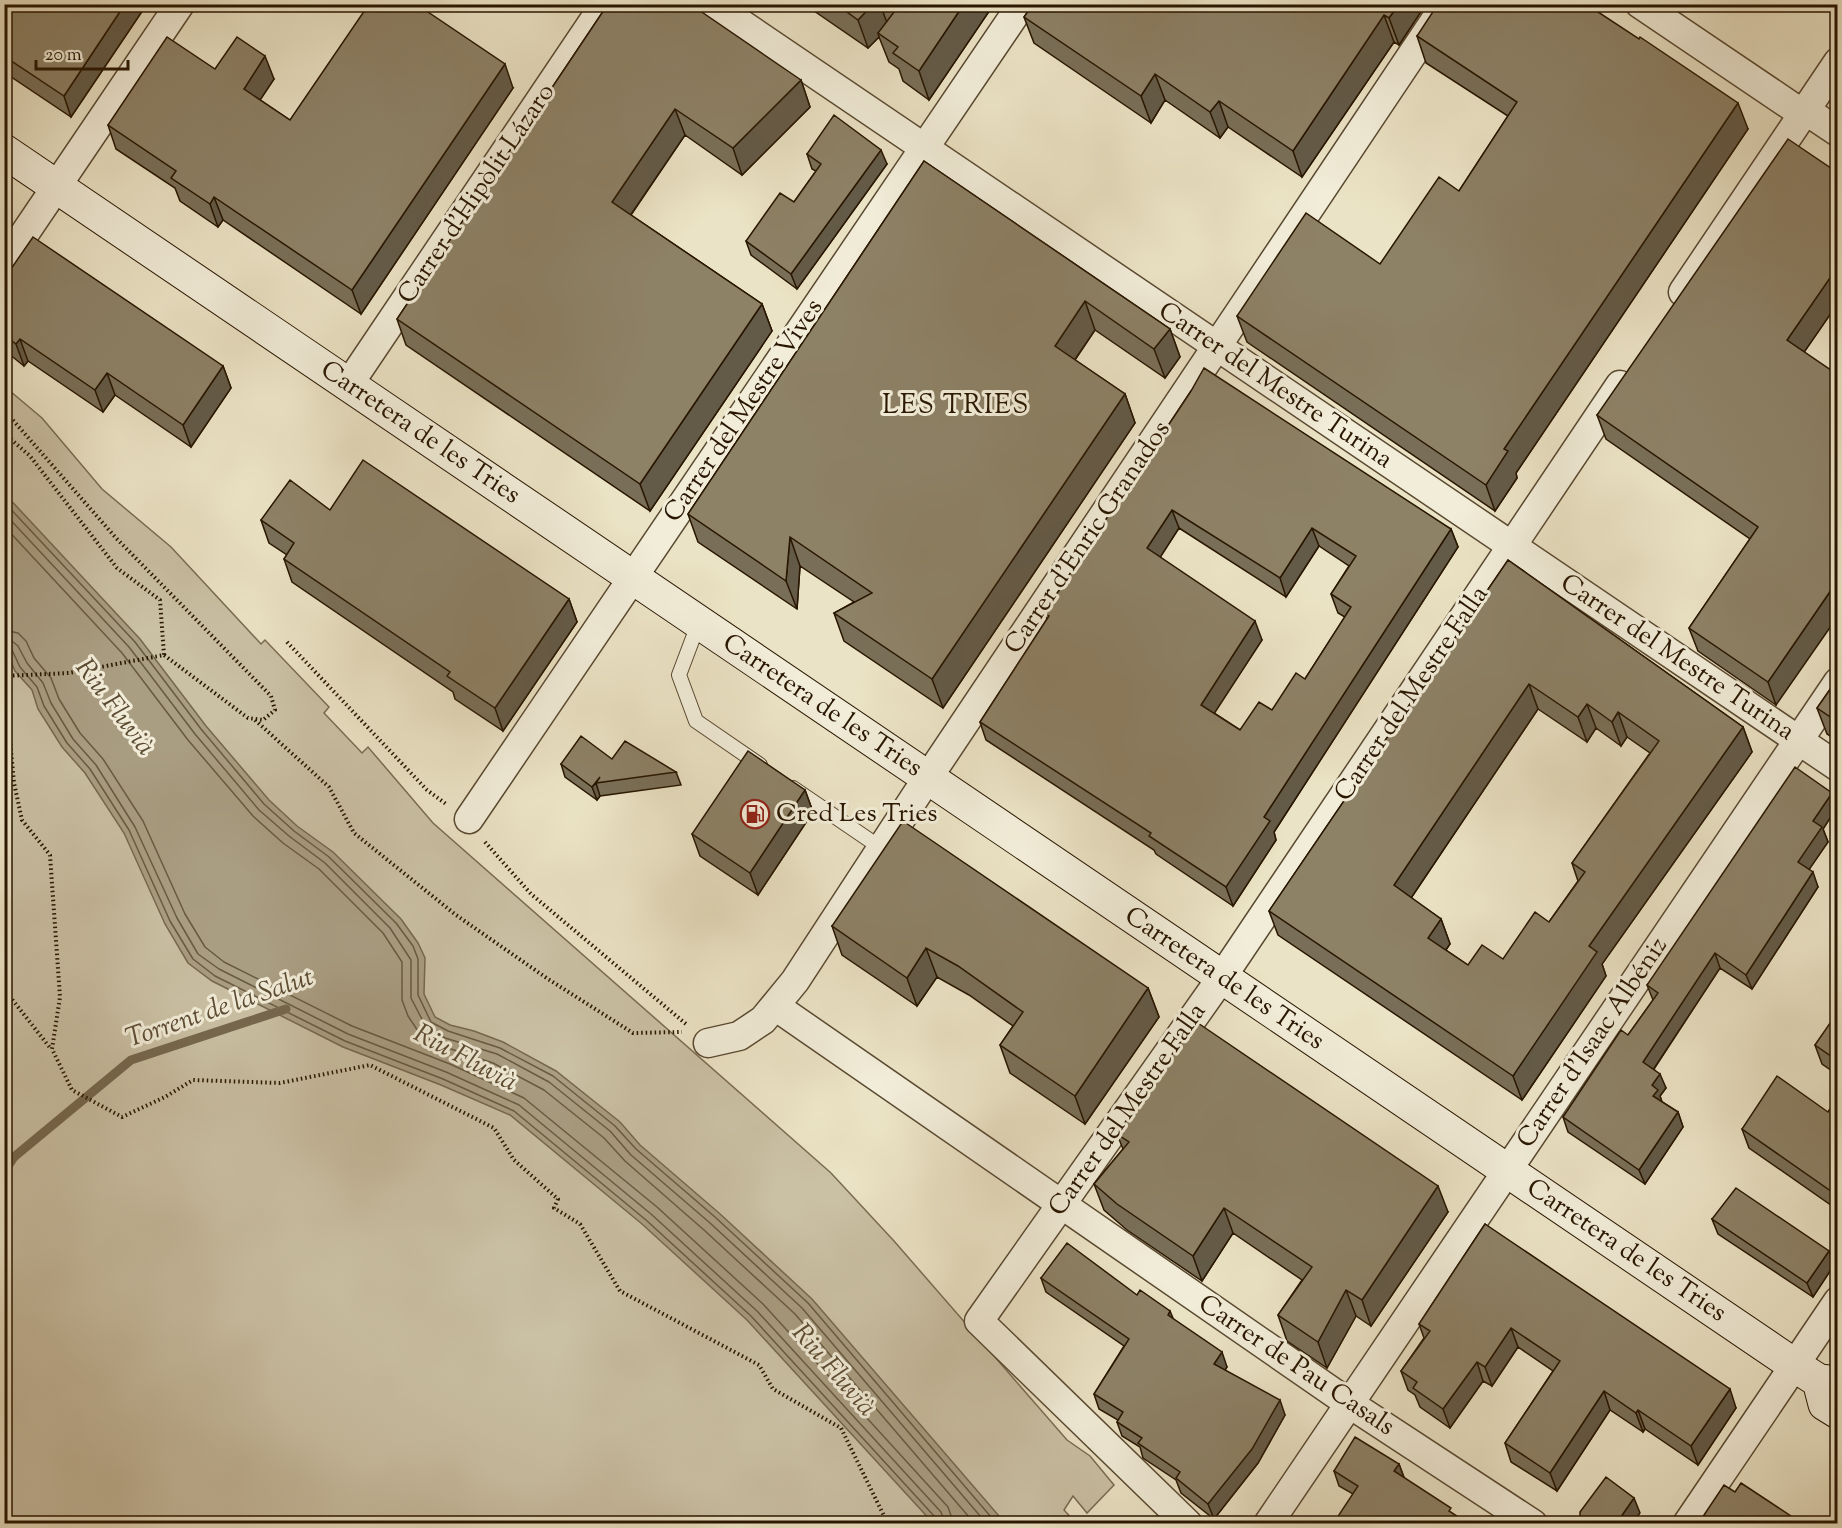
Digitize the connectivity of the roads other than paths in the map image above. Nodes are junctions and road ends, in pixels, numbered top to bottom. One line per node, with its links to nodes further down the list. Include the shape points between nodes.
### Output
1 (180, 4): 12 (street)
2 (605, 4): 17 (street, Carrer d'Hipòlit Lázaro)
3 (712, 4): 10 (street, Carrer del Mestre Turina)
4 (1022, 4): 10 (street, Carrer del Mestre Vives)
5 (1446, 4): 15 (street, Carrer d'Enric Granados)
6 (1640, 4): 8 (street, via 1797,110)
7 (1838, 62): 8 (street)
8 (1805, 110): 9 (street); 14 (street)
9 (1838, 132)
10 (924, 148): 15 (street, Carrer del Mestre Turina); 19 (street, Carrer del Mestre Vives)
11 (4, 151): 12 (street, Carretera de les Tries)
12 (57, 186): 13 (street); 17 (street, Carretera de les Tries)
13 (4, 264)
14 (1665, 318)
15 (1217, 346): 18 (street, Carrer del Mestre Turina); 24 (street, Carrer d'Enric Granados)
16 (1632, 368): 18 (street, Carrer del Mestre Falla)
17 (349, 384): 19 (street, Carretera de les Tries)
18 (1512, 546): 22 (street, Carrer del Mestre Turina); 27 (street, Carrer del Mestre Falla)
19 (632, 576): 20 (street, Carretera de les Tries); 25 (street, Carrer del Mestre Vives)
20 (699, 622): 24 (street, Carretera de les Tries); 26 (lane, via 679,675 696,721)
21 (1838, 682): 22 (street, Carrer d'Isaac Albéniz)
22 (1798, 740): 23 (street, Carrer del Mestre Turina); 30 (street, Carrer d'Isaac Albéniz)
23 (1838, 767)
24 (928, 777): 26 (street, Carrer d'Enric Granados); 27 (street, Carretera de les Tries)
25 (469, 819)
26 (881, 848): 28 (street, Carrer d'Enric Granados)
27 (1222, 977): 30 (street, Carretera de les Tries); 31 (street, Carrer del Mestre Falla)
28 (775, 1006): 29 (street, Carrer d'Enric Granados, via 763,1020 739,1036); 31 (street, Carrer de Pau Casals)
29 (701, 1037)
30 (1507, 1171): 33 (street, Carretera de les Tries); 34 (street, Carrer d'Isaac Albéniz)
31 (1061, 1204): 34 (street, Carrer de Pau Casals); 36 (street, Carrer del Mestre Falla, via 979,1321)
32 (1838, 1301): 33 (street)
33 (1817, 1376): 35 (street, via 1825,1404); 39 (street)
34 (1350, 1404): 37 (street, Carrer d'Isaac Albéniz); 38 (street, Carrer de Pau Casals)
35 (1838, 1412)
36 (1188, 1524)
37 (1268, 1524)
38 (1533, 1524)
39 (1687, 1524)

